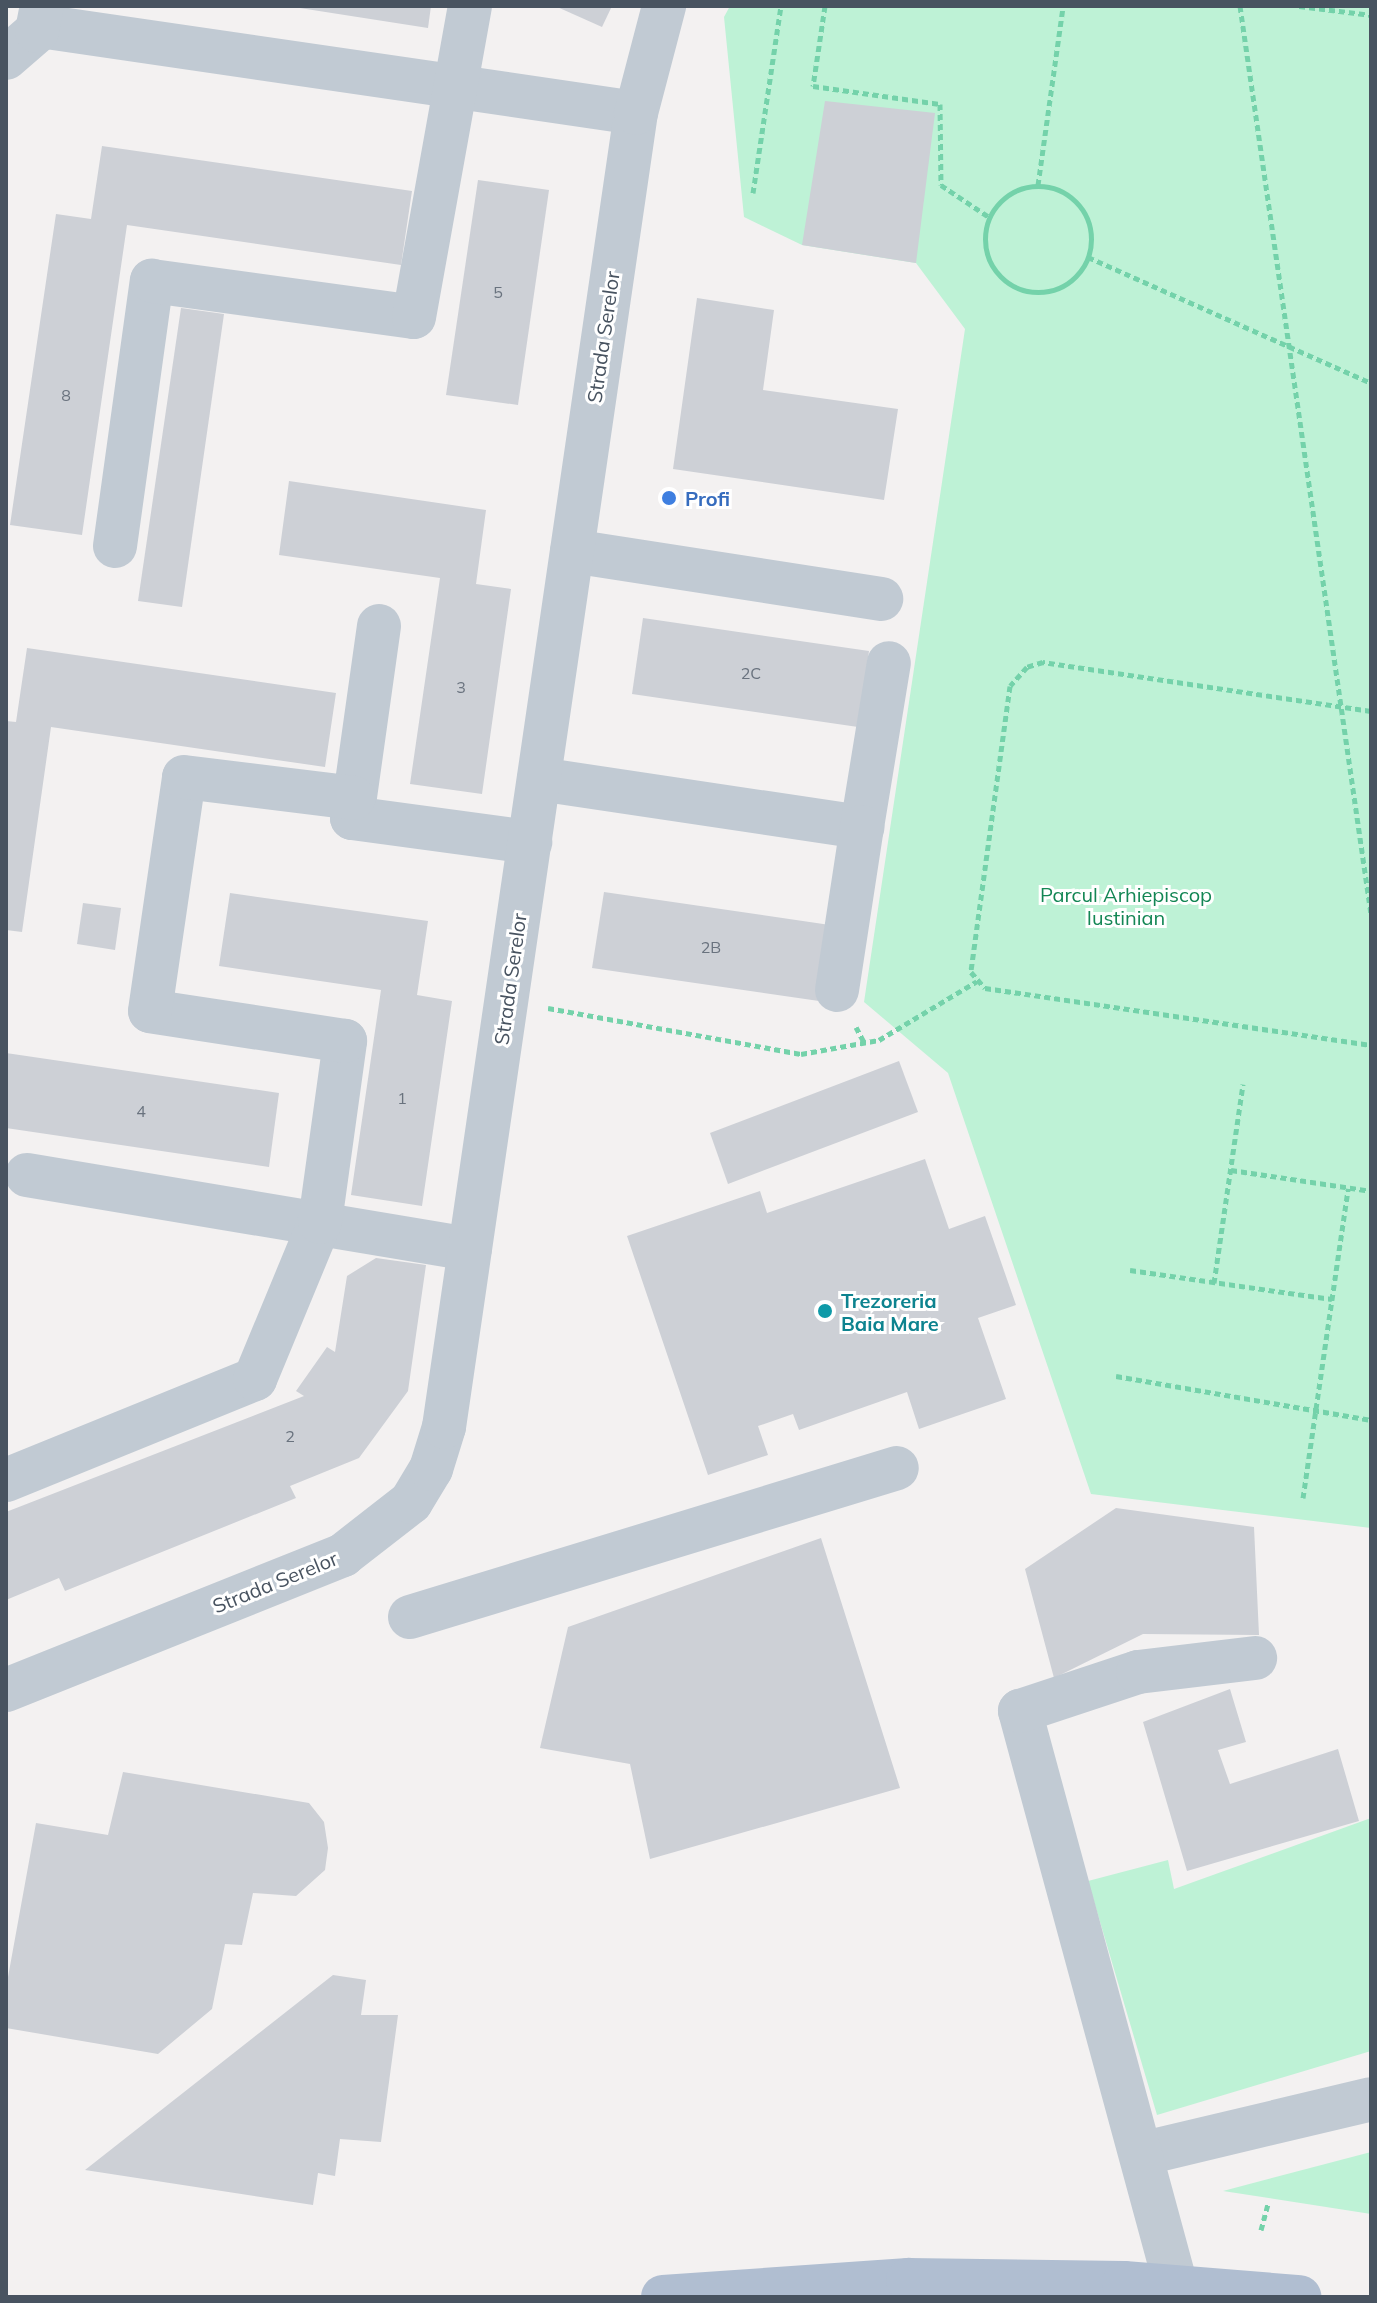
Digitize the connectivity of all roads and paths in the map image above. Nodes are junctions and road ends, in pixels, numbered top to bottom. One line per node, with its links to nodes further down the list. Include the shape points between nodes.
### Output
1 (470, 6): 11 (street)
2 (664, 6): 12 (street, Strada Serelor)
3 (781, 6): 14 (path)
4 (825, 6): 15 (path, via 813,86 940,104 941,185)
5 (1063, 6): 13 (path)
6 (1240, 6): 17 (path)
7 (1299, 6): 8 (path)
8 (1371, 15)
9 (41, 16): 10 (street); 11 (street)
10 (6, 60)
11 (453, 86): 12 (street); 19 (street, via 414,317 152,281)
12 (636, 113): 20 (street, Strada Serelor)
13 (1038, 185): 15 (path, via 1009,194); 16 (path, via 1055,188 1081,208)
14 (753, 193)
15 (989, 217): 16 (path, via 992,267 1018,289 1052,291)
16 (1088, 257): 17 (path)
17 (1289, 345): 18 (path); 24 (path)
18 (1371, 383)
19 (115, 546)
20 (572, 551): 21 (street); 26 (street, Strada Serelor)
21 (881, 599)
22 (379, 626): 27 (street)
23 (889, 663): 28 (street)
24 (1338, 706): 25 (path); 30 (path); 31 (path, via 1043,662 1015,676 972,955)
25 (1371, 711)
26 (539, 779): 28 (street); 29 (street, Strada Serelor)
27 (354, 798): 29 (street, via 352,818); 40 (street, via 184,777 150,1011 345,1041)
28 (862, 827): 32 (street)
29 (530, 842): 33 (street, Strada Serelor)
30 (1371, 910)
31 (977, 981): 33 (path, via 879,1040 801,1054); 34 (path)
32 (837, 990)
33 (507, 1000): 41 (street, Strada Serelor)
34 (1371, 1045)
35 (1243, 1084): 36 (path)
36 (1231, 1170): 38 (path); 43 (path)
37 (27, 1175): 40 (street)
38 (1348, 1188): 39 (path); 44 (path)
39 (1371, 1191)
40 (320, 1222): 41 (street); 49 (street, via 255,1379)
41 (470, 1249): 53 (street, Strada Serelor, via 444,1427 411,1502 343,1555)
42 (1130, 1270): 43 (path)
43 (1214, 1283): 44 (path)
44 (1332, 1299): 46 (path)
45 (1116, 1376): 46 (path)
46 (1317, 1410): 47 (path); 50 (path)
47 (1371, 1420)
48 (897, 1468): 51 (street)
49 (6, 1480)
50 (1303, 1498)
51 (410, 1617)
52 (1255, 1658): 55 (street, via 1138,1672 1020,1711)
53 (6, 1690)
54 (1371, 2099): 55 (street)
55 (1145, 2153): 58 (street)
56 (1268, 2204): 57 (path)
57 (1261, 2230)
58 (1176, 2286): 59 (main road, via 908,2280); 60 (main road)
59 (663, 2297)
60 (1299, 2297)

